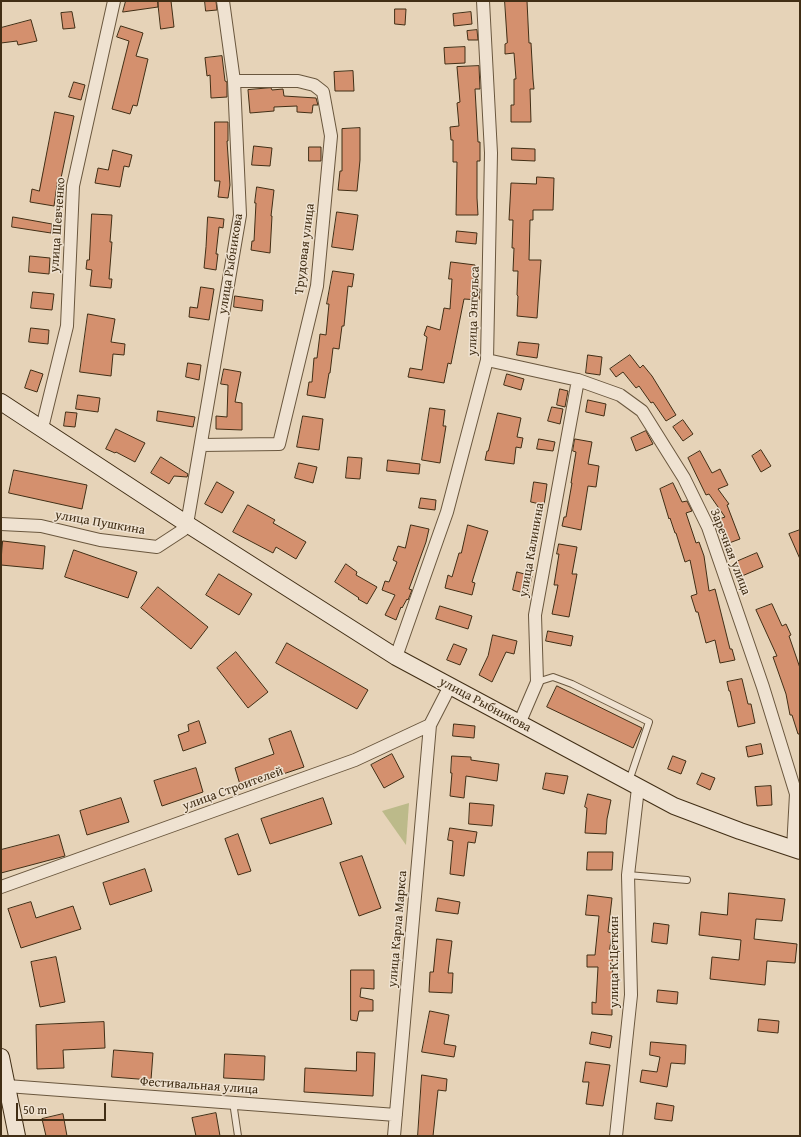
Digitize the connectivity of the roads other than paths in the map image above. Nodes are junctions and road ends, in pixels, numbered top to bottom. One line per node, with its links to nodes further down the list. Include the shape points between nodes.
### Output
1 (114, 1): 8 (street, улица Шевченко, via 73,186 67,326)
2 (223, 1): 4 (street, улица Рыбникова)
3 (483, 1): 5 (street, улица Энгельса, via 491,153)
4 (234, 81): 9 (street, улица Рыбникова, via 240,215); 9 (street, Трудовая улица, via 298,81 314,85 323,92 331,136 329,159 317,286 279,444)
5 (487, 360): 6 (street, Заречная улица); 12 (street, улица Энгельса, via 447,512)
6 (578, 380): 13 (street, улица Калинина, via 535,615); 18 (street, Заречная улица, via 620,396 642,411 684,478 708,527 763,687 796,794)
7 (1, 402): 8 (street, улица Рыбникова)
8 (42, 428): 11 (street, улица Рыбникова)
9 (201, 445): 11 (street, улица Рыбникова)
10 (1, 524): 11 (street, улица Пушкина, via 41,526 100,540 157,547 184,530)
11 (187, 524): 12 (street, улица Рыбникова)
12 (396, 657): 14 (street, улица Рыбникова)
13 (537, 682): 15 (street, улица Калинина); 17 (lane, via 553,677 649,722)
14 (450, 686): 15 (street, улица Рыбникова); 16 (street)
15 (520, 724): 17 (street, улица Рыбникова)
16 (430, 725): 21 (street, улица Строителей, via 355,760); 25 (street, улица Карла Маркса)
17 (633, 785): 18 (street, улица Рыбникова, via 674,806); 19 (street, улица К.Цеткин)
18 (797, 850)
19 (628, 875): 20 (lane); 29 (street, улица К.Цеткин, via 631,995)
20 (687, 880)
21 (1, 887)
22 (1, 1057): 23 (street)
23 (4, 1087): 24 (street, Фестивальная улица); 26 (street)
24 (232, 1102): 25 (street, Фестивальная улица); 27 (lane)
25 (396, 1115): 28 (street, улица Карла Маркса)
26 (17, 1136)
27 (238, 1136)
28 (394, 1136)
29 (616, 1136)

